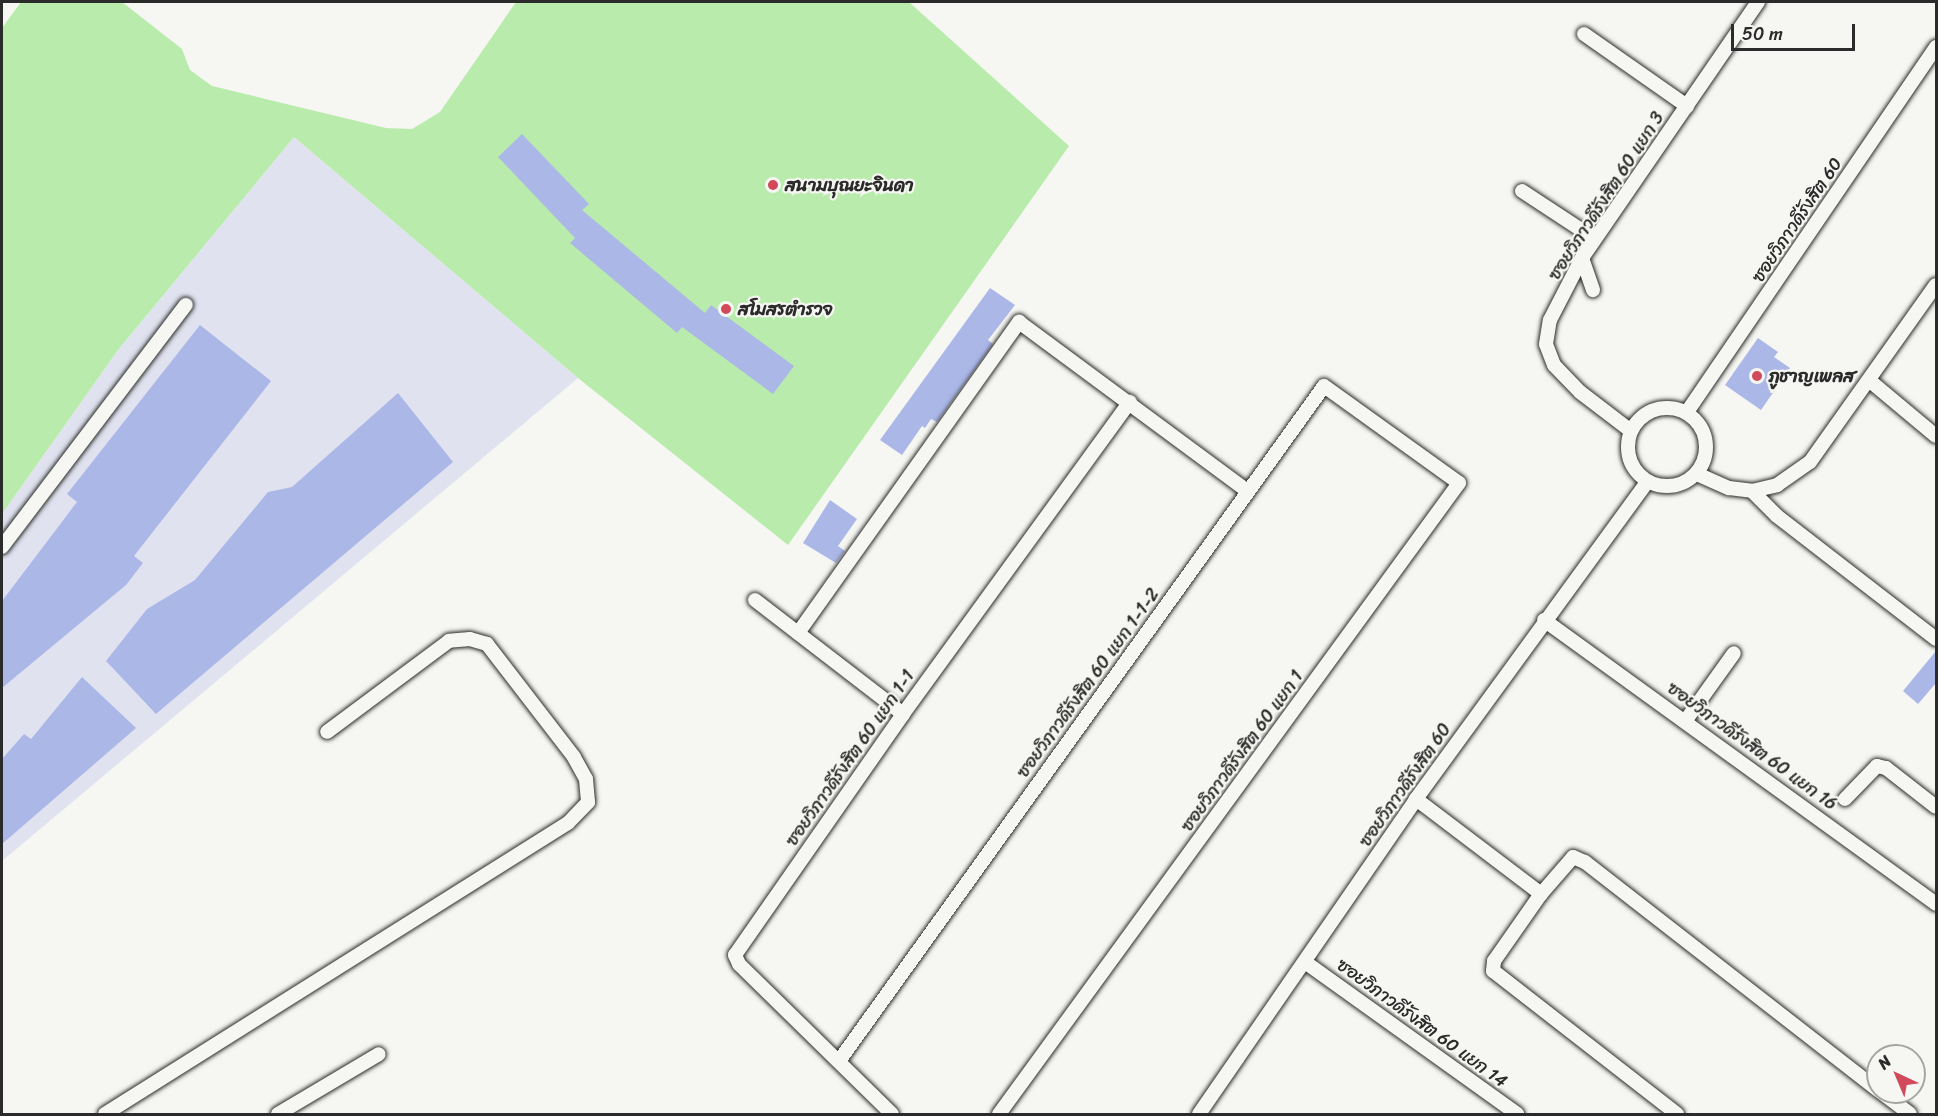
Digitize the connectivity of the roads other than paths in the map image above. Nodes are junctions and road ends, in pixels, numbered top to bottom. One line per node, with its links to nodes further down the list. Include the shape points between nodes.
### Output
1 (1758, 2): 4 (street, ซอยวิภาวดีรังสิต 60 แยก 3)
2 (1584, 34): 4 (street)
3 (1936, 47): 13 (street, ซอยวิภาวดีรังสิต 60)
4 (1687, 106): 6 (street, ซอยวิภาวดีรังสิต 60 แยก 3)
5 (1522, 191): 6 (street)
6 (1596, 239): 7 (street, ซอยวิภาวดีรังสิต 60 แยก 3)
7 (1582, 258): 9 (street); 15 (street, ซอยวิภาวดีรังสิต 60 แยก 3, via 1550,320 1546,344 1554,365 1580,392)
8 (1936, 285): 11 (street)
9 (1593, 290)
10 (186, 305): 21 (street)
11 (1869, 380): 16 (street); 20 (street, via 1809,462 1777,485)
12 (1130, 402): 19 (street); 24 (street, via 1019,322); 27 (street, ซอยวิภาวดีรังสิต 60 แยก 1-1)
13 (1687, 412): 15 (street, via 1674,408 1649,412); 17 (street, via 1707,441)
14 (1383, 429): 19 (street, ซอยวิภาวดีรังสิต 60 แยก 1-1-2, via 1324,386); 43 (street, ซอยวิภาวดีรังสิต 60 แยก 1, via 1459,483)
15 (1631, 431): 18 (street, via 1628,442 1632,465)
16 (1936, 436)
17 (1697, 474): 18 (street, via 1673,486); 20 (street, via 1729,488)
18 (1647, 482): 23 (street, ซอยวิภาวดีรังสิต 60)
19 (1247, 491): 37 (street, ซอยวิภาวดีรังสิต 60 แยก 1-1-2)
20 (1752, 491): 25 (street, via 1777,516)
21 (2, 547)
22 (755, 600): 24 (street)
23 (1544, 620): 28 (street, ซอยวิภาวดีรังสิต 60 แยก 16); 30 (street, ซอยวิภาวดีรังสิต 60)
24 (798, 633): 27 (street)
25 (1936, 639)
26 (1734, 653): 28 (street)
27 (903, 714): 37 (street, ซอยวิภาวดีรังสิต 60 แยก 1-1, via 735,955)
28 (1686, 720): 34 (street, ซอยวิภาวดีรังสิต 60 แยก 16)
29 (327, 732): 40 (street, via 449,640 470,639 487,644 574,758 586,779 588,802 568,823)
30 (1416, 799): 33 (street); 35 (street, ซอยวิภาวดีรังสิต 60)
31 (1845, 799): 32 (street, via 1877,766 1886,768)
32 (1936, 807)
33 (1541, 894): 38 (street, via 1573,857 1584,862); 46 (street, via 1494,962 1496,976)
34 (1936, 904)
35 (1305, 962): 44 (street, ซอยวิภาวดีรังสิต 60); 45 (street, ซอยวิภาวดีรังสิต 60 แยก 14)
36 (379, 1054): 41 (street)
37 (839, 1061): 42 (street, ซอยวิภาวดีรังสิต 60 แยก 1-1)
38 (1866, 1081)
39 (1894, 1110): 47 (street)
40 (105, 1114)
41 (278, 1114)
42 (892, 1114)
43 (999, 1114)
44 (1199, 1114)
45 (1517, 1114)
46 (1677, 1114)
47 (1910, 1114)

